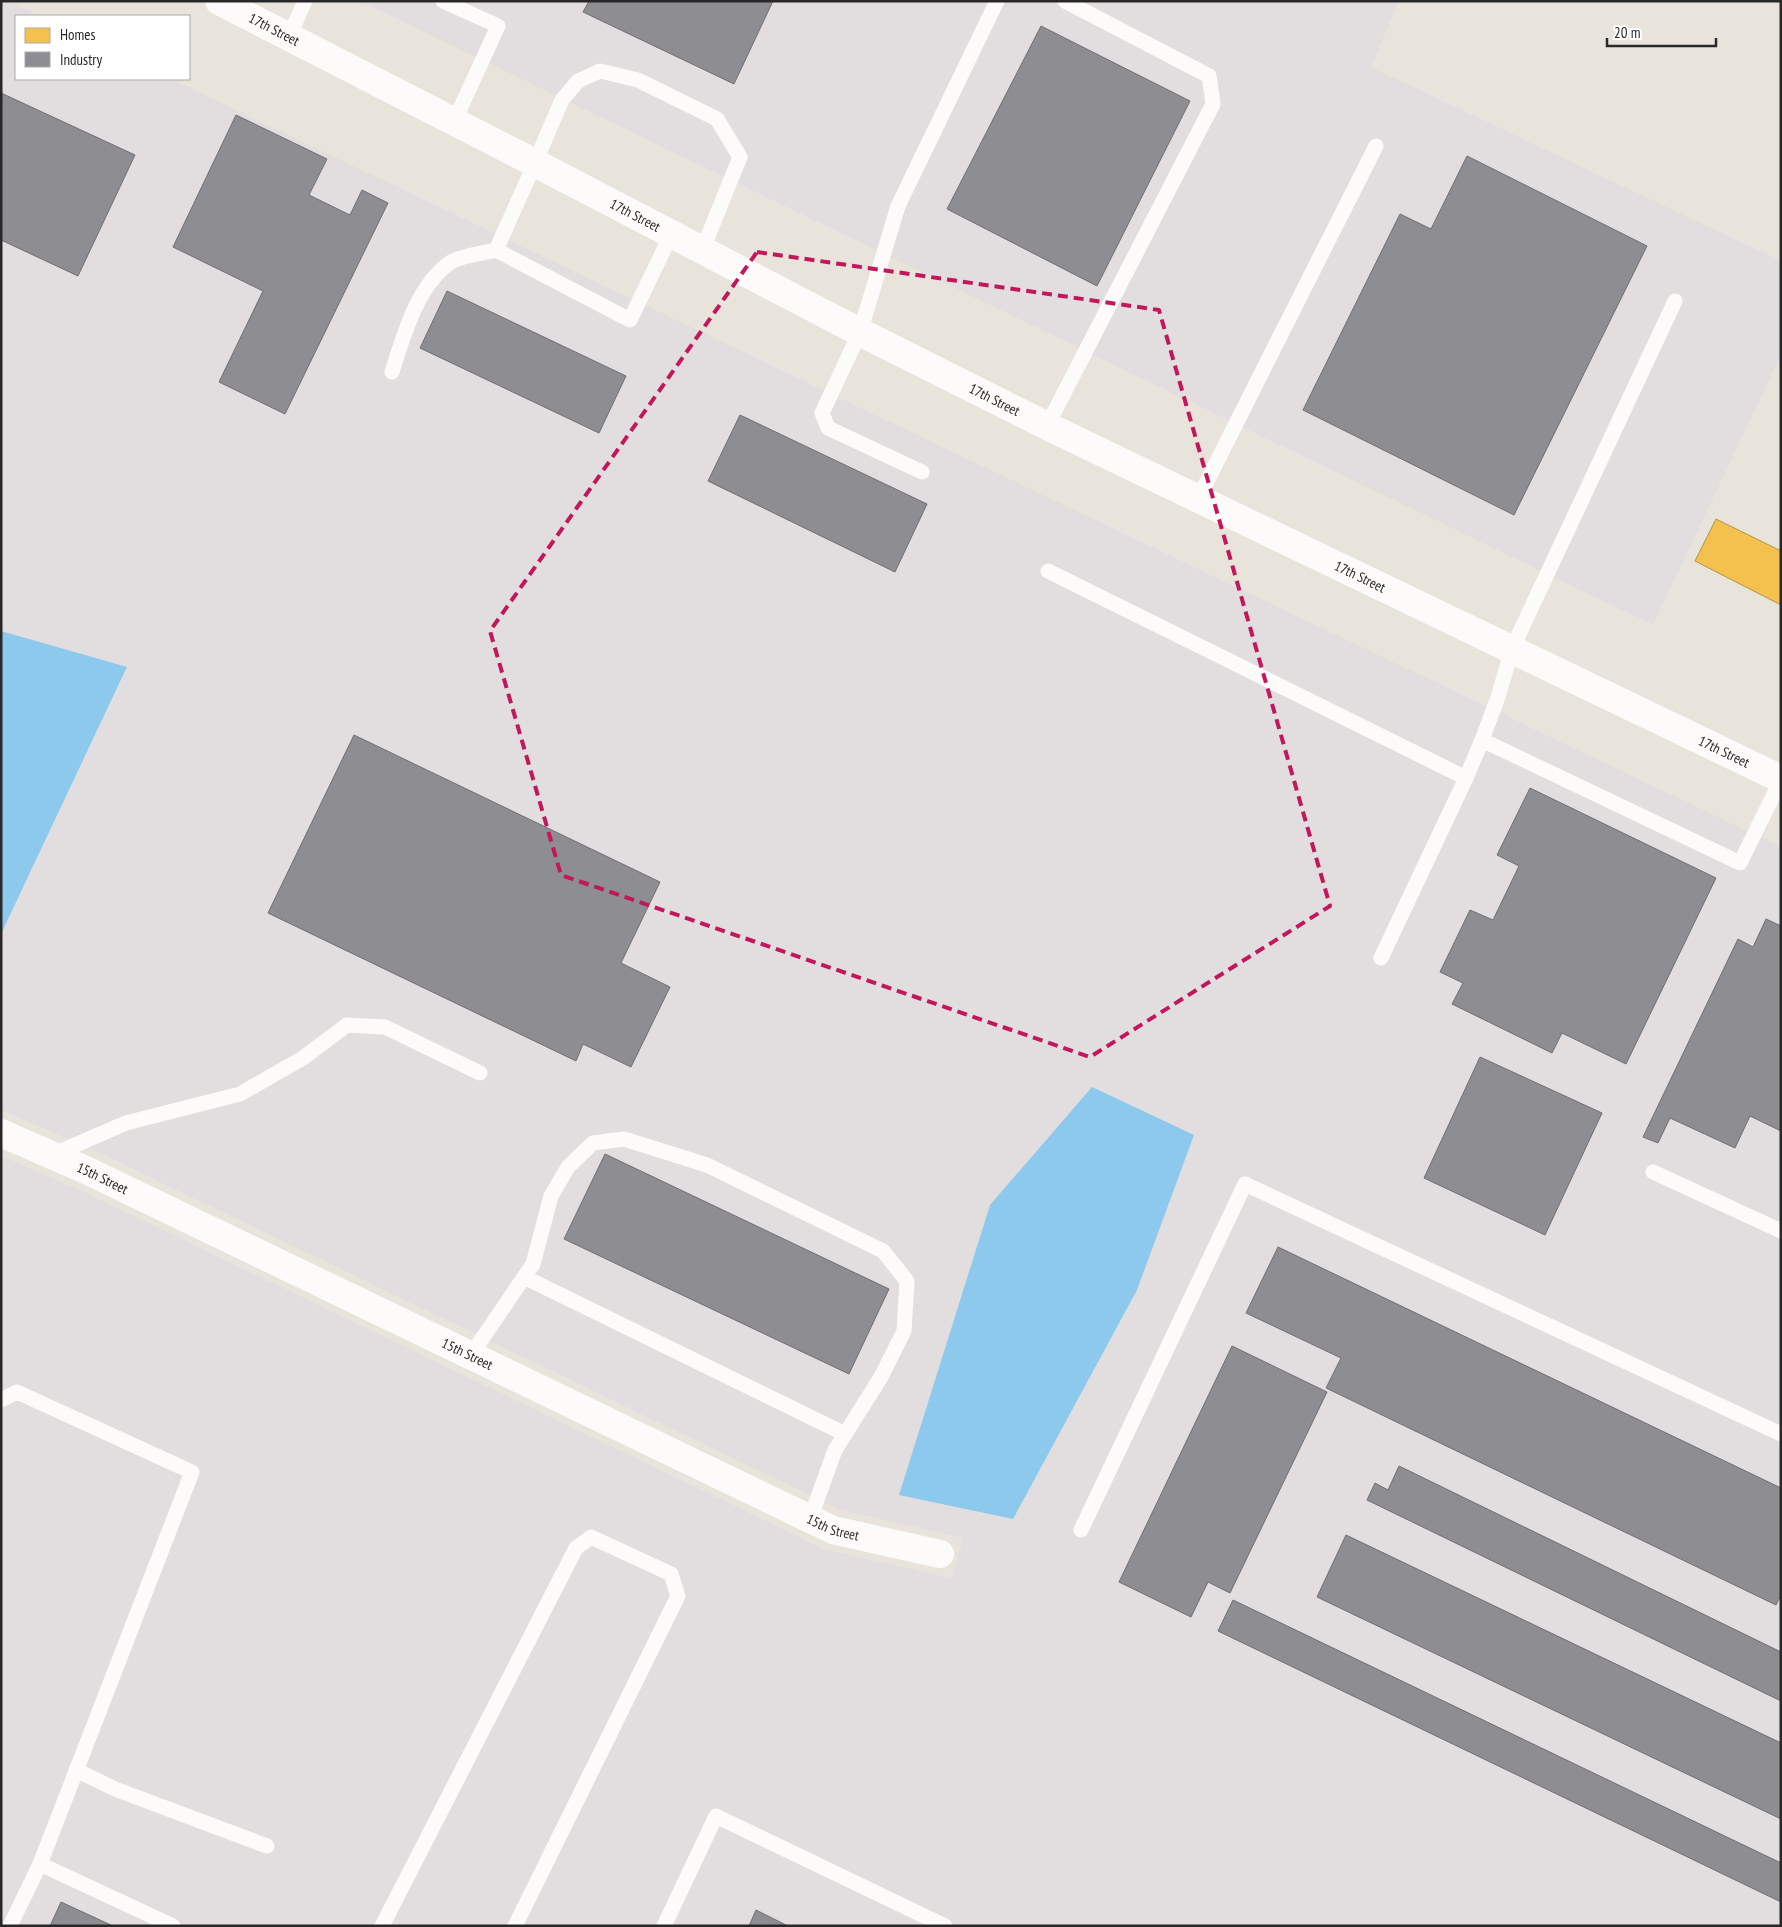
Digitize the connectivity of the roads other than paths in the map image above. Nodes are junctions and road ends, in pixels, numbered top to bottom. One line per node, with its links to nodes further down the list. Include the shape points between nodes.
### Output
1 (219, 1): 6 (main road, 17th Street)
2 (305, 1): 6 (lane)
3 (443, 1): 7 (lane, via 498,26)
4 (997, 1): 14 (lane, via 898,206)
5 (1065, 1): 16 (lane, via 1209,76 1213,104)
6 (289, 37): 7 (main road, 17th Street)
7 (454, 122): 9 (main road, 17th Street)
8 (1376, 146): 18 (lane)
9 (536, 163): 10 (main road, 17th Street); 11 (lane); 12 (lane, via 562,100 578,81 600,71 638,80 717,119 740,157)
10 (672, 235): 11 (lane, via 630,320); 12 (main road, 17th Street)
11 (496, 250): 15 (lane, via 452,261 431,282 408,321)
12 (702, 251): 14 (main road, 17th Street)
13 (1676, 301): 20 (lane)
14 (860, 332): 16 (main road, 17th Street); 17 (lane, via 822,412 828,428)
15 (392, 372)
16 (1047, 426): 18 (main road, 17th Street)
17 (922, 472)
18 (1198, 499): 20 (main road, 17th Street)
19 (1048, 571): 22 (lane)
20 (1512, 649): 21 (lane); 23 (main road, 17th Street)
21 (1482, 740): 22 (lane); 23 (lane, via 1740,863)
22 (1466, 778): 24 (lane)
23 (1781, 779)
24 (1380, 958)
25 (480, 1073): 27 (lane, via 385,1027 346,1025 303,1058 240,1094 126,1123)
26 (1, 1133): 27 (main road, 15th Street)
27 (52, 1155): 31 (main road, 15th Street)
28 (1653, 1172): 29 (lane)
29 (1781, 1231)
30 (524, 1278): 31 (lane); 33 (lane); 33 (lane, via 533,1264 551,1196 568,1167 593,1143 624,1139 707,1165 883,1251 907,1281 904,1331 881,1377)
31 (471, 1355): 35 (main road, 15th Street)
32 (1, 1400): 38 (lane, via 17,1392 192,1472)
33 (846, 1434): 35 (lane, via 835,1450)
34 (1781, 1434): 36 (lane, via 1246,1184)
35 (810, 1519): 37 (main road, 15th Street, via 833,1530)
36 (1081, 1530)
37 (940, 1554)
38 (76, 1770): 39 (lane, via 115,1789); 40 (lane)
39 (267, 1846)
40 (40, 1864): 41 (lane); 42 (lane)
41 (10, 1926)
42 (173, 1926)
43 (382, 1926): 44 (lane, via 576,1548 591,1537 671,1574 678,1596)
44 (515, 1926)
45 (664, 1926): 46 (lane, via 716,1816)
46 (944, 1926)

